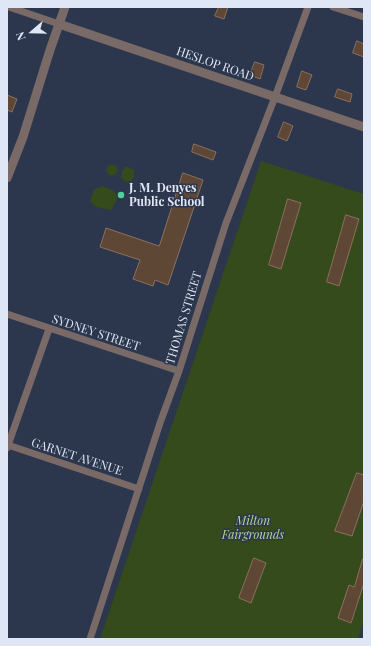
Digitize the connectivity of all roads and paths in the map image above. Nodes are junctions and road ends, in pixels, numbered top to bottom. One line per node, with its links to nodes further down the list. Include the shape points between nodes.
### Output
1 (9, 7): 6 (street)
2 (65, 7): 6 (street)
3 (308, 7): 7 (street, THOMAS STREET)
4 (333, 7): 5 (street)
5 (364, 17)
6 (59, 24): 7 (street, HESLOP ROAD); 9 (street)
7 (275, 97): 8 (street, HESLOP ROAD); 12 (street, THOMAS STREET, via 226,223)
8 (364, 127)
9 (7, 178)
10 (7, 314): 11 (street, SYDNEY STREET)
11 (48, 329): 12 (street, SYDNEY STREET); 13 (street)
12 (179, 372): 14 (street, THOMAS STREET)
13 (8, 447): 14 (street, GARNET AVENUE)
14 (139, 489): 15 (street, THOMAS STREET)
15 (90, 639)

